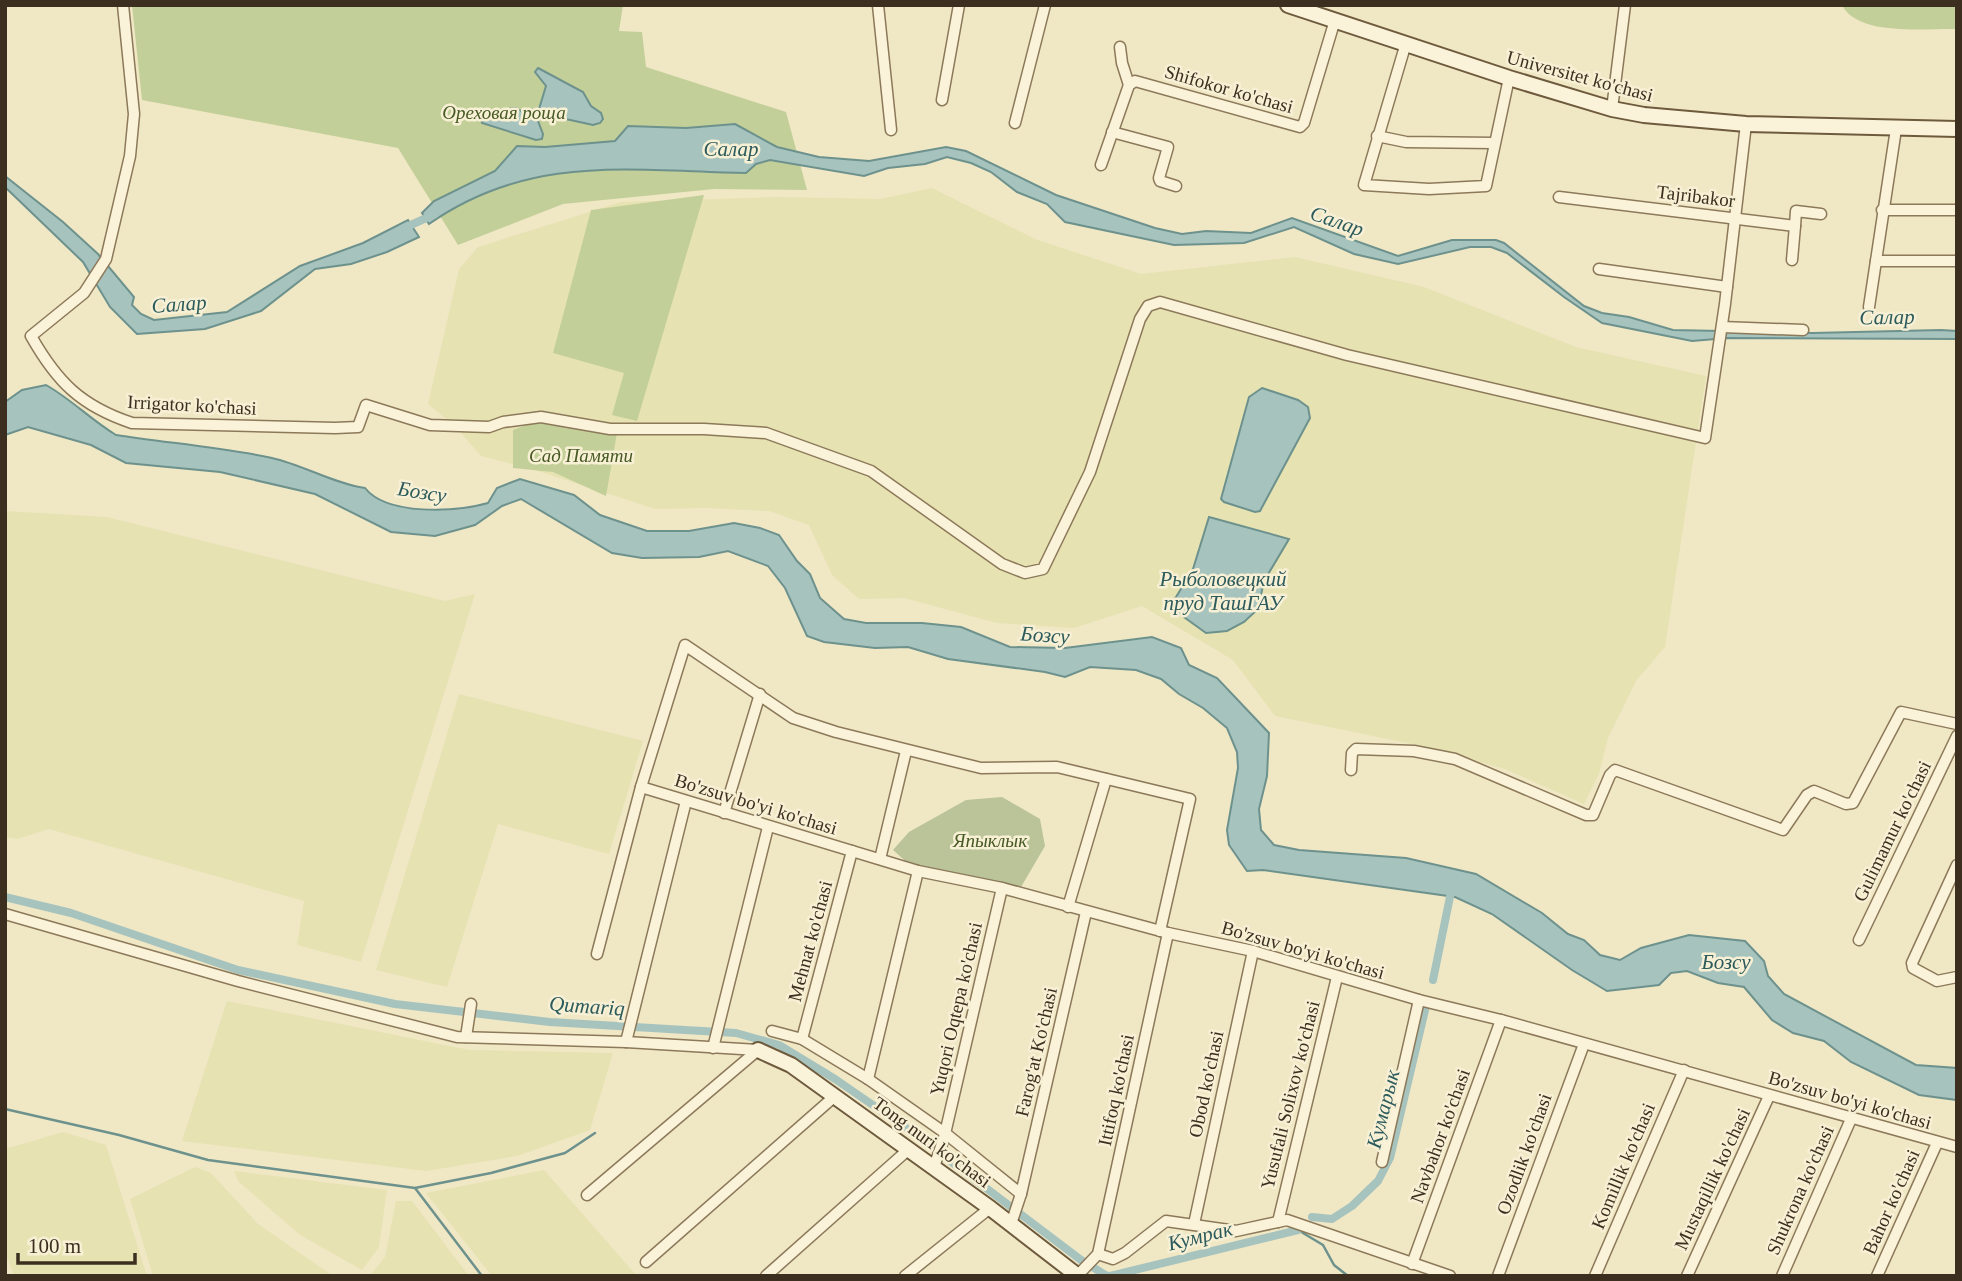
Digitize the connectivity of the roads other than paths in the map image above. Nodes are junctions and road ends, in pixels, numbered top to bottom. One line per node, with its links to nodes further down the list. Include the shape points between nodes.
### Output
1 (123, 5): 36 (street, Irrigator ko'chasi, via 134,114 130,156 106,259 84,293 31,336 47,365 67,387 104,414 132,423 358,427 366,405 430,425 489,427 541,417 610,429 766,433 871,471 1002,564 1025,573 1043,569 1090,472 1140,318 1149,306 1160,302 1347,355 1705,438)
2 (878, 5): 18 (street)
3 (959, 5): 12 (street)
4 (1045, 5): 14 (street)
5 (1288, 5): 7 (main road, Universitet ko'chasi)
6 (1625, 5): 13 (street)
7 (1335, 20): 8 (main road, Universitet ko'chasi); 11 (street, Shifokor ko'chasi, via 1300,127 1135,81)
8 (1406, 43): 10 (main road, Universitet ko'chasi); 20 (street)
9 (1120, 47): 11 (street)
10 (1509, 78): 13 (main road, Universitet ko'chasi); 21 (street)
11 (1129, 85): 19 (street)
12 (942, 100)
13 (1612, 109): 15 (main road, Universitet ko'chasi, via 1678,120)
14 (1015, 123)
15 (1746, 124): 16 (main road, Universitet ko'chasi); 28 (street)
16 (1896, 129): 17 (main road, Universitet ko'chasi); 25 (street)
17 (1957, 129)
18 (891, 130)
19 (1112, 132): 22 (street); 23 (street, via 1168,147 1159,178)
20 (1377, 136): 21 (street, via 1406,142); 21 (street, via 1364,185 1486,186)
21 (1494, 144)
22 (1101, 165)
23 (1176, 186)
24 (1559, 197): 28 (street, Tajribakor)
25 (1882, 211): 26 (street); 31 (street)
26 (1957, 211)
27 (1821, 214): 29 (street, via 1796,211)
28 (1735, 218): 29 (street, Tajribakor); 34 (street)
29 (1795, 226): 30 (street)
30 (1792, 260)
31 (1876, 261): 32 (street); 35 (street)
32 (1957, 261)
33 (1599, 269): 34 (street)
34 (1727, 287): 36 (street)
35 (1869, 307)
36 (1722, 327): 37 (street)
37 (1803, 330)
38 (760, 694): 41 (street, via 793,718); 44 (street, via 685,645); 46 (street)
39 (1957, 724): 42 (street, via 1901,712 1853,803 1814,791 1783,830 1615,771 1609,775 1593,815 1586,815 1454,759 1414,751 1356,749)
40 (1957, 736): 57 (street, Gulimamur ko'chasi)
41 (906, 751): 43 (street, via 981,768 1057,767); 49 (street)
42 (1351, 770)
43 (1106, 779): 53 (street); 56 (street, Ittifoq ko'chasi, via 1190,799)
44 (641, 787): 45 (street, Bo'zsuv bo'yi ko'chasi); 59 (street)
45 (686, 801): 46 (street, Bo'zsuv bo'yi ko'chasi); 67 (street)
46 (724, 813): 47 (street, Bo'zsuv bo'yi ko'chasi)
47 (768, 827): 48 (street, Bo'zsuv bo'yi ko'chasi); 70 (street)
48 (852, 851): 49 (street, Bo'zsuv bo'yi ko'chasi); 68 (street, Mehnat ko'chasi)
49 (880, 859): 51 (street, Bo'zsuv bo'yi ko'chasi)
50 (1957, 865): 61 (street, via 1912,962 1913,968 1937,981)
51 (918, 871): 52 (street, Bo'zsuv bo'yi ko'chasi); 73 (street)
52 (1002, 888): 53 (street, Bo'zsuv bo'yi ko'chasi); 77 (street, Yuqori Oqtepa ko'chasi)
53 (1068, 907): 54 (street, Bo'zsuv bo'yi ko'chasi)
54 (1086, 912): 56 (street, Bo'zsuv bo'yi ko'chasi); 84 (street, Farog'at Ko'chasi)
55 (5, 914): 66 (street, via 238,981)
56 (1164, 932): 58 (street, Bo'zsuv bo'yi ko'chasi); 89 (street, Ittifoq ko'chasi)
57 (1859, 940)
58 (1253, 951): 60 (street, Bo'zsuv bo'yi ko'chasi); 88 (street, Obod ko'chasi)
59 (597, 954)
60 (1337, 977): 62 (street, Bo'zsuv bo'yi ko'chasi); 86 (street, Yusufali Solixov ko'chasi)
61 (1957, 977)
62 (1419, 1000): 64 (street, Bo'zsuv bo'yi ko'chasi); 81 (street)
63 (471, 1004): 66 (street)
64 (1501, 1020): 69 (street, Bo'zsuv bo'yi ko'chasi); 91 (street, Navbahor ko'chasi)
65 (772, 1031): 68 (street)
66 (467, 1033): 67 (street)
67 (626, 1039): 70 (street)
68 (802, 1039): 73 (street)
69 (1584, 1044): 72 (street, Bo'zsuv bo'yi ko'chasi); 96 (street, Ozodlik ko'chasi)
70 (713, 1045): 71 (street)
71 (758, 1050): 74 (main road, Tong nuri ko'chasi, via 790,1065); 83 (street)
72 (1684, 1070): 75 (street, Bo'zsuv bo'yi ko'chasi); 97 (street, Komillik ko'chasi)
73 (868, 1079): 77 (street)
74 (835, 1096): 80 (main road, Tong nuri ko'chasi); 90 (street)
75 (1769, 1096): 76 (street, Bo'zsuv bo'yi ko'chasi); 98 (street, Mustaqillik ko'chasi)
76 (1851, 1119): 78 (street, Bo'zsuv bo'yi ko'chasi); 99 (street, Shukrona ko'chasi)
77 (944, 1135): 82 (street, Yuqori Oqtepa ko'chasi); 84 (street)
78 (1937, 1143): 79 (street, Bo'zsuv bo'yi ko'chasi); 100 (street, Bahor ko'chasi)
79 (1957, 1147)
80 (909, 1149): 82 (main road, Tong nuri ko'chasi); 93 (street)
81 (1382, 1162)
82 (934, 1167): 85 (main road, Tong nuri ko'chasi)
83 (587, 1195)
84 (1020, 1196): 87 (street, Farog'at Ko'chasi)
85 (990, 1208): 87 (main road, Tong nuri ko'chasi); 94 (street)
86 (1278, 1222): 88 (street, via 1236,1231); 91 (street, via 1287,1220)
87 (1011, 1224): 92 (main road, Tong nuri ko'chasi)
88 (1194, 1224): 89 (street, via 1166,1221 1125,1253 1113,1259)
89 (1095, 1258): 92 (street)
90 (646, 1262)
91 (1412, 1264): 95 (street)
92 (1078, 1274)
93 (766, 1276)
94 (905, 1276)
95 (1450, 1276)
96 (1498, 1276)
97 (1595, 1276)
98 (1687, 1276)
99 (1782, 1276)
100 (1877, 1276)

